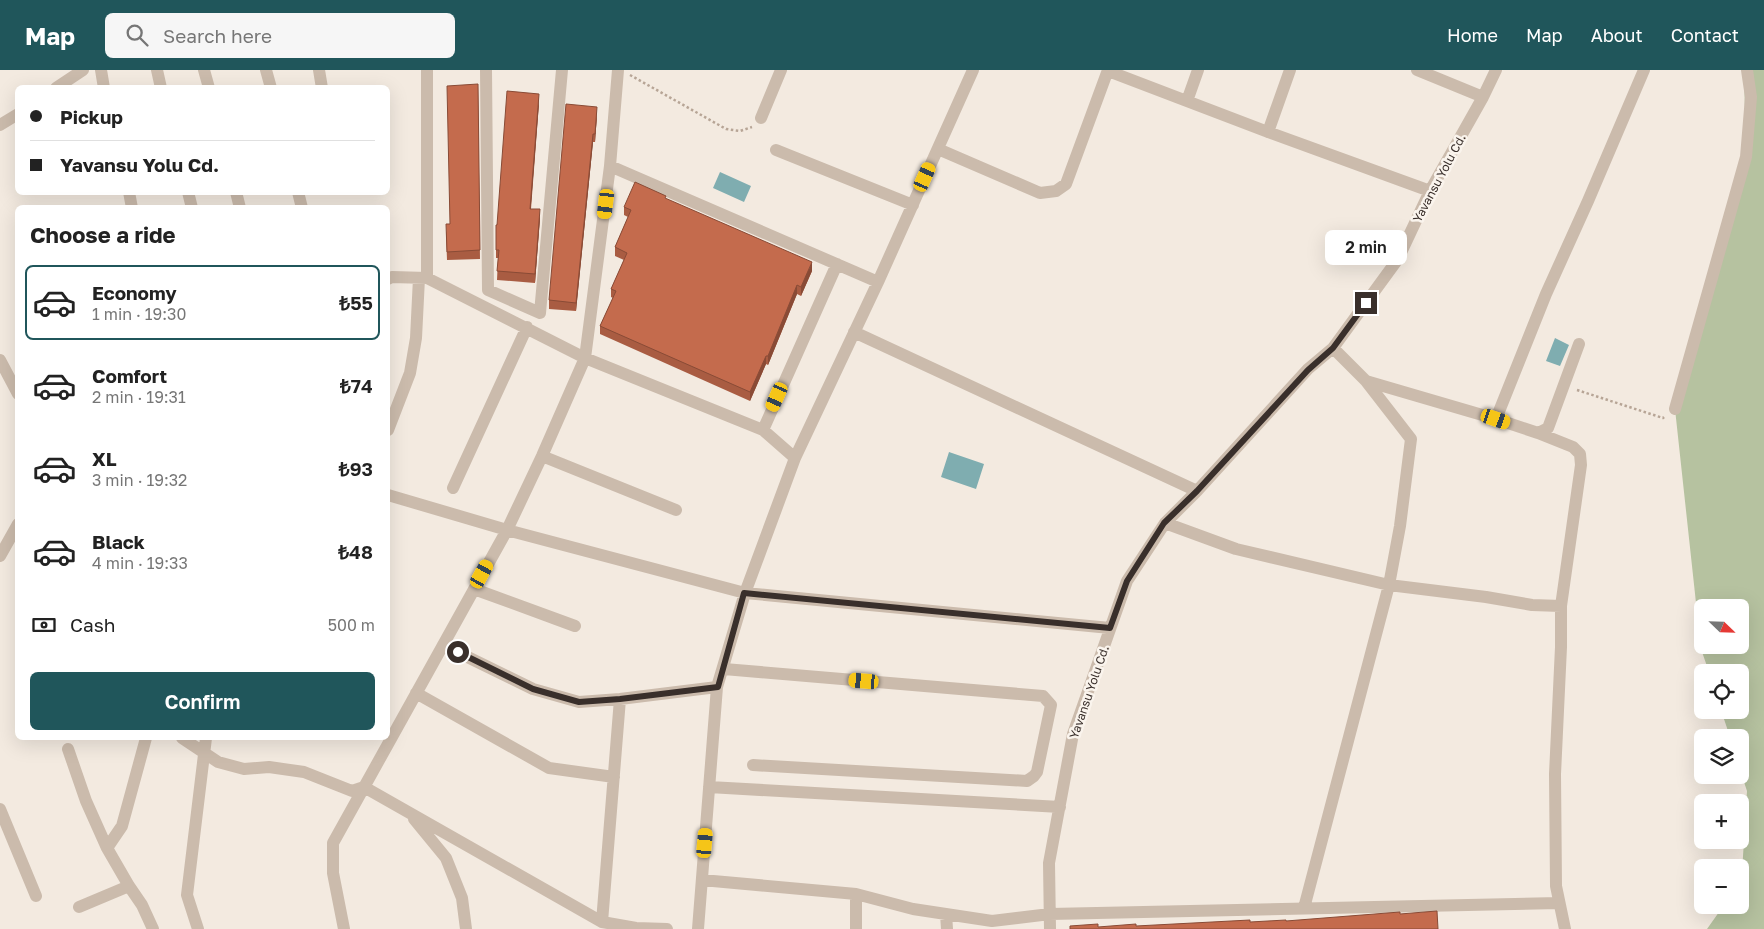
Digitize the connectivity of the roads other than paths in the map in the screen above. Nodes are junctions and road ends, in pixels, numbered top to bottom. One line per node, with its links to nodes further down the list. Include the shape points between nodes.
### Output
1 (83, 70): 20 (street)
2 (101, 70): 21 (street)
3 (157, 70): 22 (street)
4 (204, 70): 23 (street)
5 (266, 70): 24 (street)
6 (319, 70): 25 (street)
7 (427, 70): 39 (street)
8 (486, 70): 9 (street, via 488,290 540,313)
9 (562, 70)
10 (781, 70): 29 (street)
11 (973, 70): 32 (street)
12 (1108, 70): 27 (street); 32 (street, via 1066,184 1056,191 1040,193)
13 (1198, 70): 27 (street)
14 (1290, 70): 31 (street)
15 (1496, 70): 26 (street, Yavansu Yolu Cd.)
16 (1644, 70): 50 (street, via 1546,294)
17 (1747, 70): 49 (street, via 1751,96 1746,157)
18 (1421, 71): 26 (street)
19 (624, 72): 34 (street)
20 (60, 85)
21 (104, 85)
22 (160, 85)
23 (208, 85)
24 (270, 85)
25 (322, 85)
26 (1484, 97): 35 (street, Yavansu Yolu Cd.)
27 (1187, 101): 31 (street)
28 (15, 116): 30 (street)
29 (762, 118)
30 (0, 125)
31 (1268, 132): 35 (street)
32 (938, 149): 36 (street)
33 (776, 150): 36 (street)
34 (610, 166): 37 (street); 45 (street)
35 (1430, 191): 44 (street, Yavansu Yolu Cd., via 1398,258)
36 (913, 205): 40 (street)
37 (837, 264): 40 (street); 52 (street)
38 (390, 278): 39 (street)
39 (423, 278): 41 (street); 51 (street, via 410,373)
40 (878, 282): 42 (street)
41 (527, 327): 45 (street); 56 (street)
42 (854, 332): 55 (street); 57 (street)
43 (1579, 344): 53 (street, via 1548,428)
44 (1333, 348): 47 (street); 57 (street, Yavansu Yolu Cd., via 1308,370)
45 (585, 358): 52 (street); 54 (street)
46 (0, 360): 48 (street)
47 (1366, 381): 50 (street); 64 (street, via 1411,439)
48 (15, 388)
49 (1675, 409)
50 (1496, 419): 53 (street)
51 (390, 425)
52 (763, 430): 55 (street)
53 (1538, 433): 67 (street, via 1573,447 1580,454)
54 (542, 456): 59 (street); 62 (street)
55 (796, 458): 66 (street)
56 (453, 488)
57 (1197, 491): 60 (street, Yavansu Yolu Cd.)
58 (390, 496): 62 (street)
59 (676, 510)
60 (1164, 523): 64 (street, via 1236,548); 69 (street, Yavansu Yolu Cd., via 1127,581)
61 (15, 529): 63 (street)
62 (507, 530): 65 (street); 66 (street)
63 (0, 556)
64 (1390, 585): 67 (street, via 1532,605); 94 (street)
65 (474, 589): 68 (street); 70 (street)
66 (744, 593): 69 (street); 71 (street)
67 (1561, 606): 92 (street, via 1555,774 1556,886)
68 (574, 626)
69 (1110, 628): 84 (street, Yavansu Yolu Cd., via 1073,734)
70 (443, 645): 73 (street); 74 (street, via 533,689 579,702)
71 (724, 669): 72 (street); 80 (street, via 1043,696 1051,705 1037,772 1027,781)
72 (718, 687): 74 (street); 83 (street)
73 (416, 693): 81 (street, via 548,768); 82 (street)
74 (620, 699): 81 (street)
75 (145, 740): 87 (street, via 122,826)
76 (185, 740): 79 (street)
77 (206, 740): 79 (street)
78 (68, 749): 87 (street)
79 (204, 752): 82 (street, via 218,762 244,769 268,767 304,772 352,791); 99 (street, via 187,895)
80 (753, 766)
81 (614, 778): 97 (street)
82 (364, 787): 86 (street); 100 (street, via 332,843 333,873)
83 (710, 787): 84 (street); 88 (street)
84 (1060, 806): 96 (street, Yavansu Yolu Cd., via 1049,863)
85 (0, 809): 91 (street)
86 (410, 813): 97 (street); 101 (street, via 446,858 462,898)
87 (106, 848): 89 (street)
88 (702, 880): 90 (street); 103 (street)
89 (128, 886): 93 (street); 98 (street, via 142,905)
90 (856, 894): 95 (street); 104 (street)
91 (36, 896)
92 (1560, 903): 94 (street); 107 (street)
93 (79, 907)
94 (1304, 908): 96 (street)
95 (946, 914): 96 (street, via 992,921); 105 (street)
96 (1050, 914): 106 (street, Yavansu Yolu Cd.)
97 (602, 922): 102 (street)
98 (153, 929)
99 (198, 929)
100 (344, 929)
101 (466, 929)
102 (667, 929)
103 (698, 929)
104 (856, 929)
105 (947, 929)
106 (1050, 929)
107 (1565, 929)

